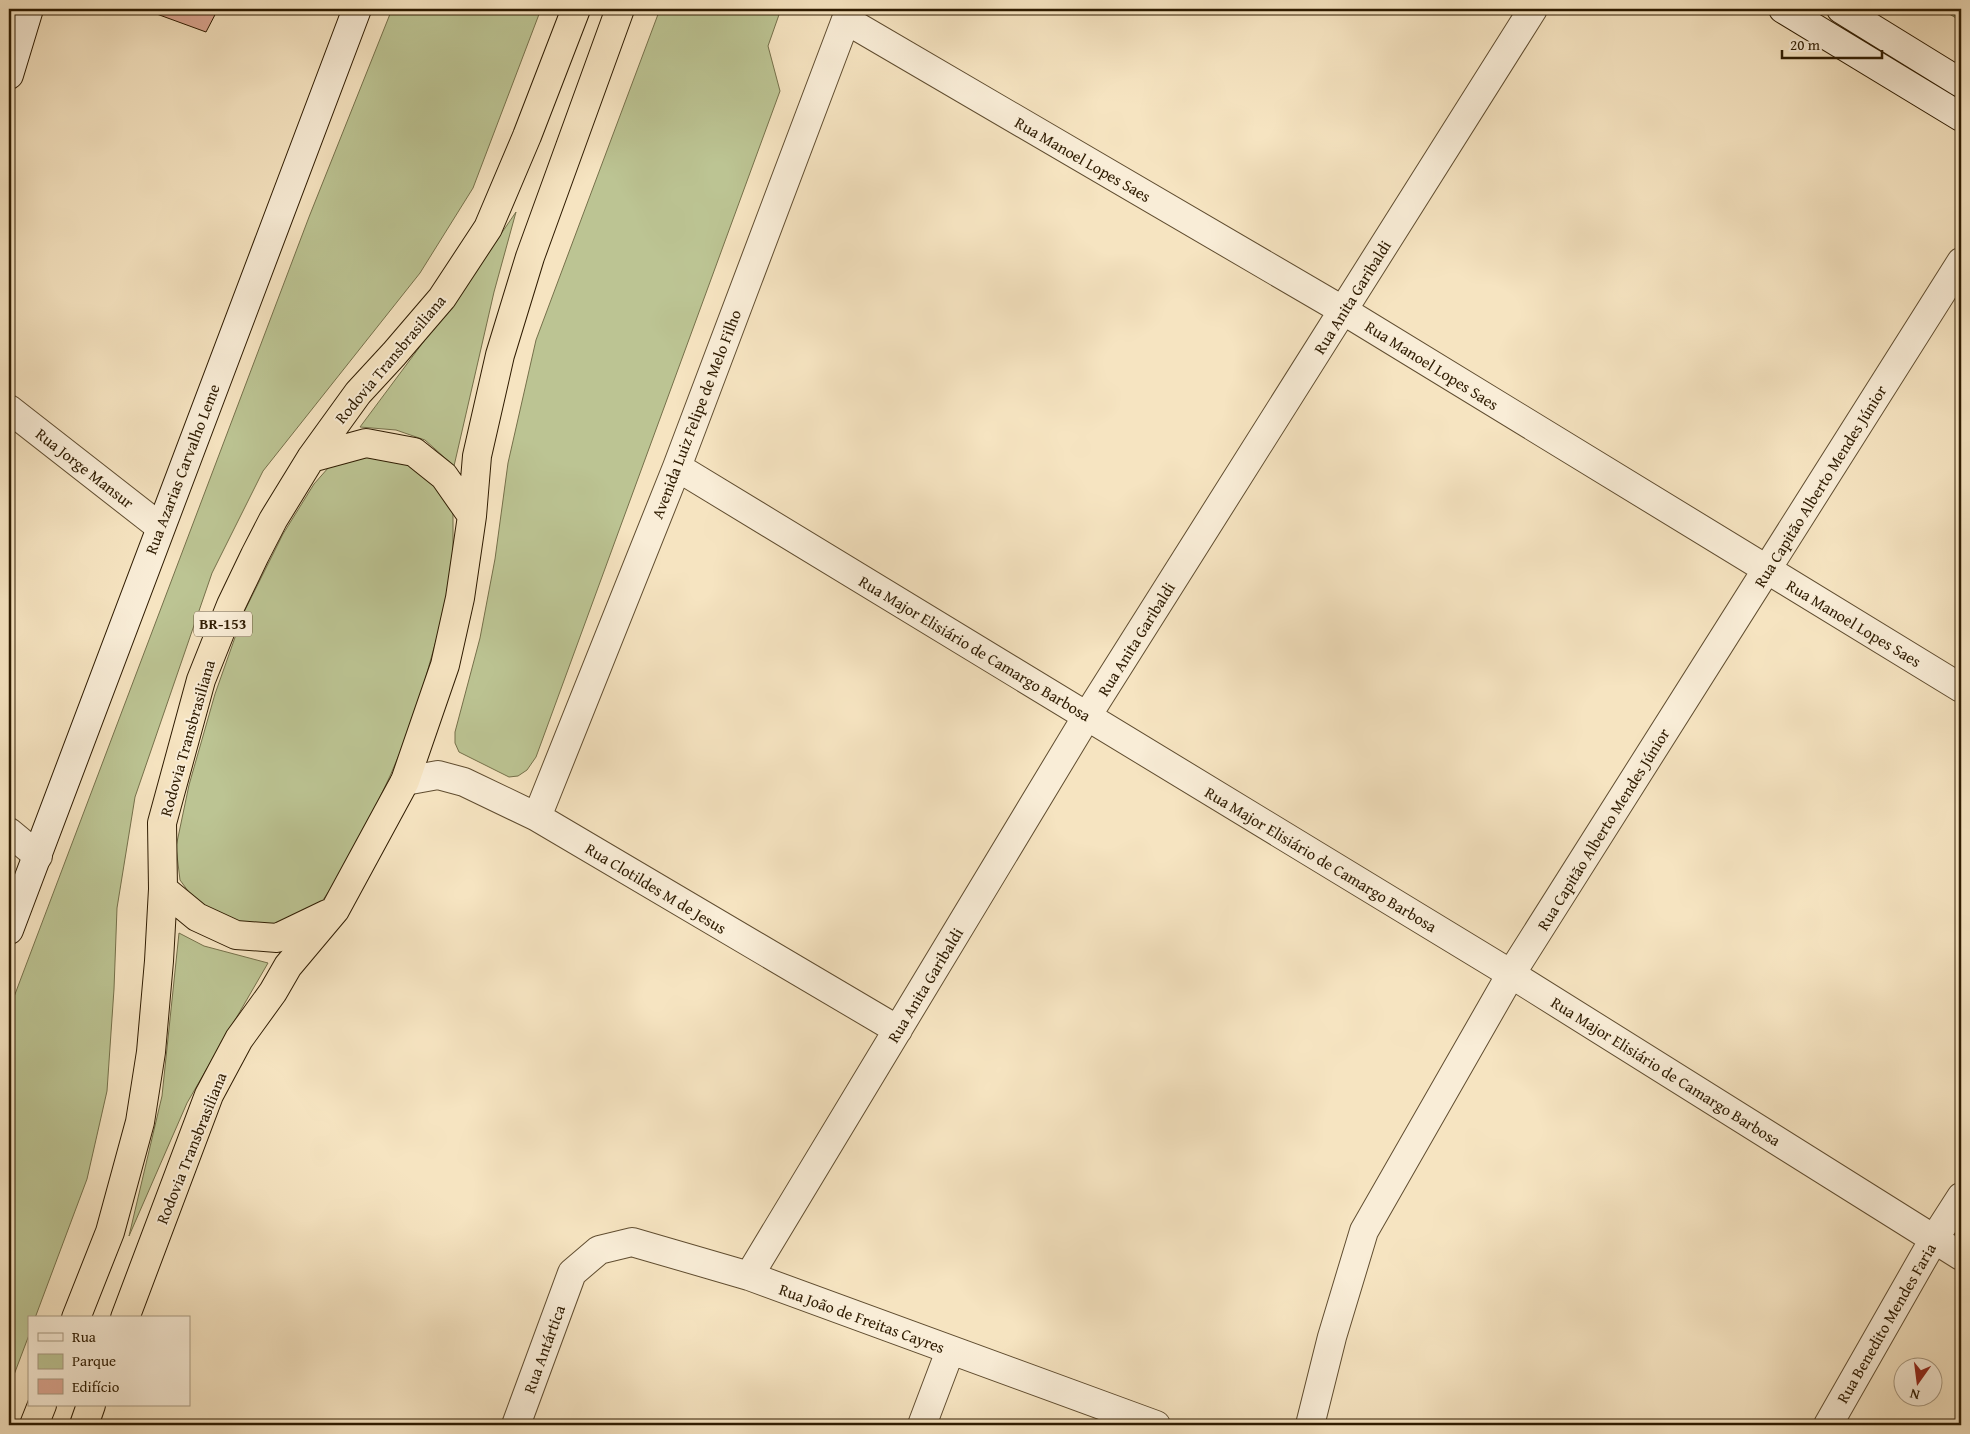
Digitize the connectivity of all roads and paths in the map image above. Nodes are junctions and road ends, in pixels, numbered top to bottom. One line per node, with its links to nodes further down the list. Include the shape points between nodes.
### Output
1 (357, 9): 18 (street, Rua Azarias Carvalho Leme)
2 (576, 9): 15 (highway, Rodovia Transbrasiliana / BR-153, via 488,228 442,298 358,393)
3 (620, 9): 17 (highway, Rodovia Transbrasiliana, via 530,256 500,355 477,456)
4 (1533, 9): 13 (street, Rua Anita Garibaldi)
5 (1783, 9): 11 (street)
6 (1841, 9): 10 (street)
7 (22, 12): 9 (street)
8 (848, 14): 13 (street, Rua Manoel Lopes Saes); 16 (street, Avenida Luiz Felipe de Melo Filho)
9 (9, 75)
10 (1961, 83)
11 (1961, 117)
12 (1961, 262): 19 (street, Rua Capitão Alberto Mendes Júnior)
13 (1344, 311): 19 (street, Rua Manoel Lopes Saes); 21 (street, Rua Anita Garibaldi)
14 (9, 409): 18 (street, Rua Jorge Mansur)
15 (311, 458): 17 (highway, via 366,443 414,452 444,476); 26 (highway, Rodovia Transbrasiliana / BR-153, via 273,520 251,564 201,680 162,823)
16 (677, 467): 21 (street, Rua Major Elisiário de Camargo Barbosa); 23 (street, Avenida Luiz Felipe de Melo Filho)
17 (472, 516): 22 (highway, Rodovia Transbrasiliana, via 460,598 445,665)
18 (160, 527): 25 (street, Rua Azarias Carvalho Leme)
19 (1767, 570): 20 (street, Rua Manoel Lopes Saes); 29 (street, Rua Capitão Alberto Mendes Júnior)
20 (1961, 688)
21 (1087, 716): 29 (street, Rua Major Elisiário de Camargo Barbosa); 30 (street, Rua Anita Garibaldi)
22 (405, 782): 23 (street, Rua Clotildes M de Jesus, via 438,774 464,782); 27 (highway, Rodovia Transbrasiliana)
23 (537, 817): 30 (street, Rua Clotildes M de Jesus)
24 (9, 832): 25 (street)
25 (38, 856): 28 (street, Rua Azarias Carvalho Leme)
26 (163, 889): 27 (highway, via 197,917 236,935 277,938); 36 (highway, Rodovia Transbrasiliana / BR-153, via 151,1052 140,1122 110,1232)
27 (335, 910): 37 (highway, Rodovia Transbrasiliana, via 288,966 239,1039 214,1087)
28 (9, 930)
29 (1511, 974): 32 (street, Rua Major Elisiário de Camargo Barbosa); 46 (street, Rua Capitão Alberto Mendes Júnior, via 1364,1231)
30 (898, 1030): 35 (street, Rua Anita Garibaldi)
31 (1961, 1197): 32 (street, Rua Benedito Mendes Faria)
32 (1934, 1239): 33 (street, Rua Major Elisiário de Camargo Barbosa); 47 (street, Rua Benedito Mendes Faria)
33 (1961, 1256)
34 (572, 1273): 35 (street, Rua João de Freitas Cayres, via 599,1250 632,1242); 43 (street, Rua Antártica)
35 (749, 1276): 38 (street, Rua João de Freitas Cayres)
36 (77, 1316)
37 (126, 1316)
38 (950, 1350): 44 (street); 45 (street, Rua João de Freitas Cayres)
39 (42, 1406): 41 (highway)
40 (91, 1406): 42 (highway)
41 (34, 1425)
42 (84, 1425)
43 (516, 1425)
44 (922, 1425)
45 (1156, 1425)
46 (1310, 1425)
47 (1828, 1425)

